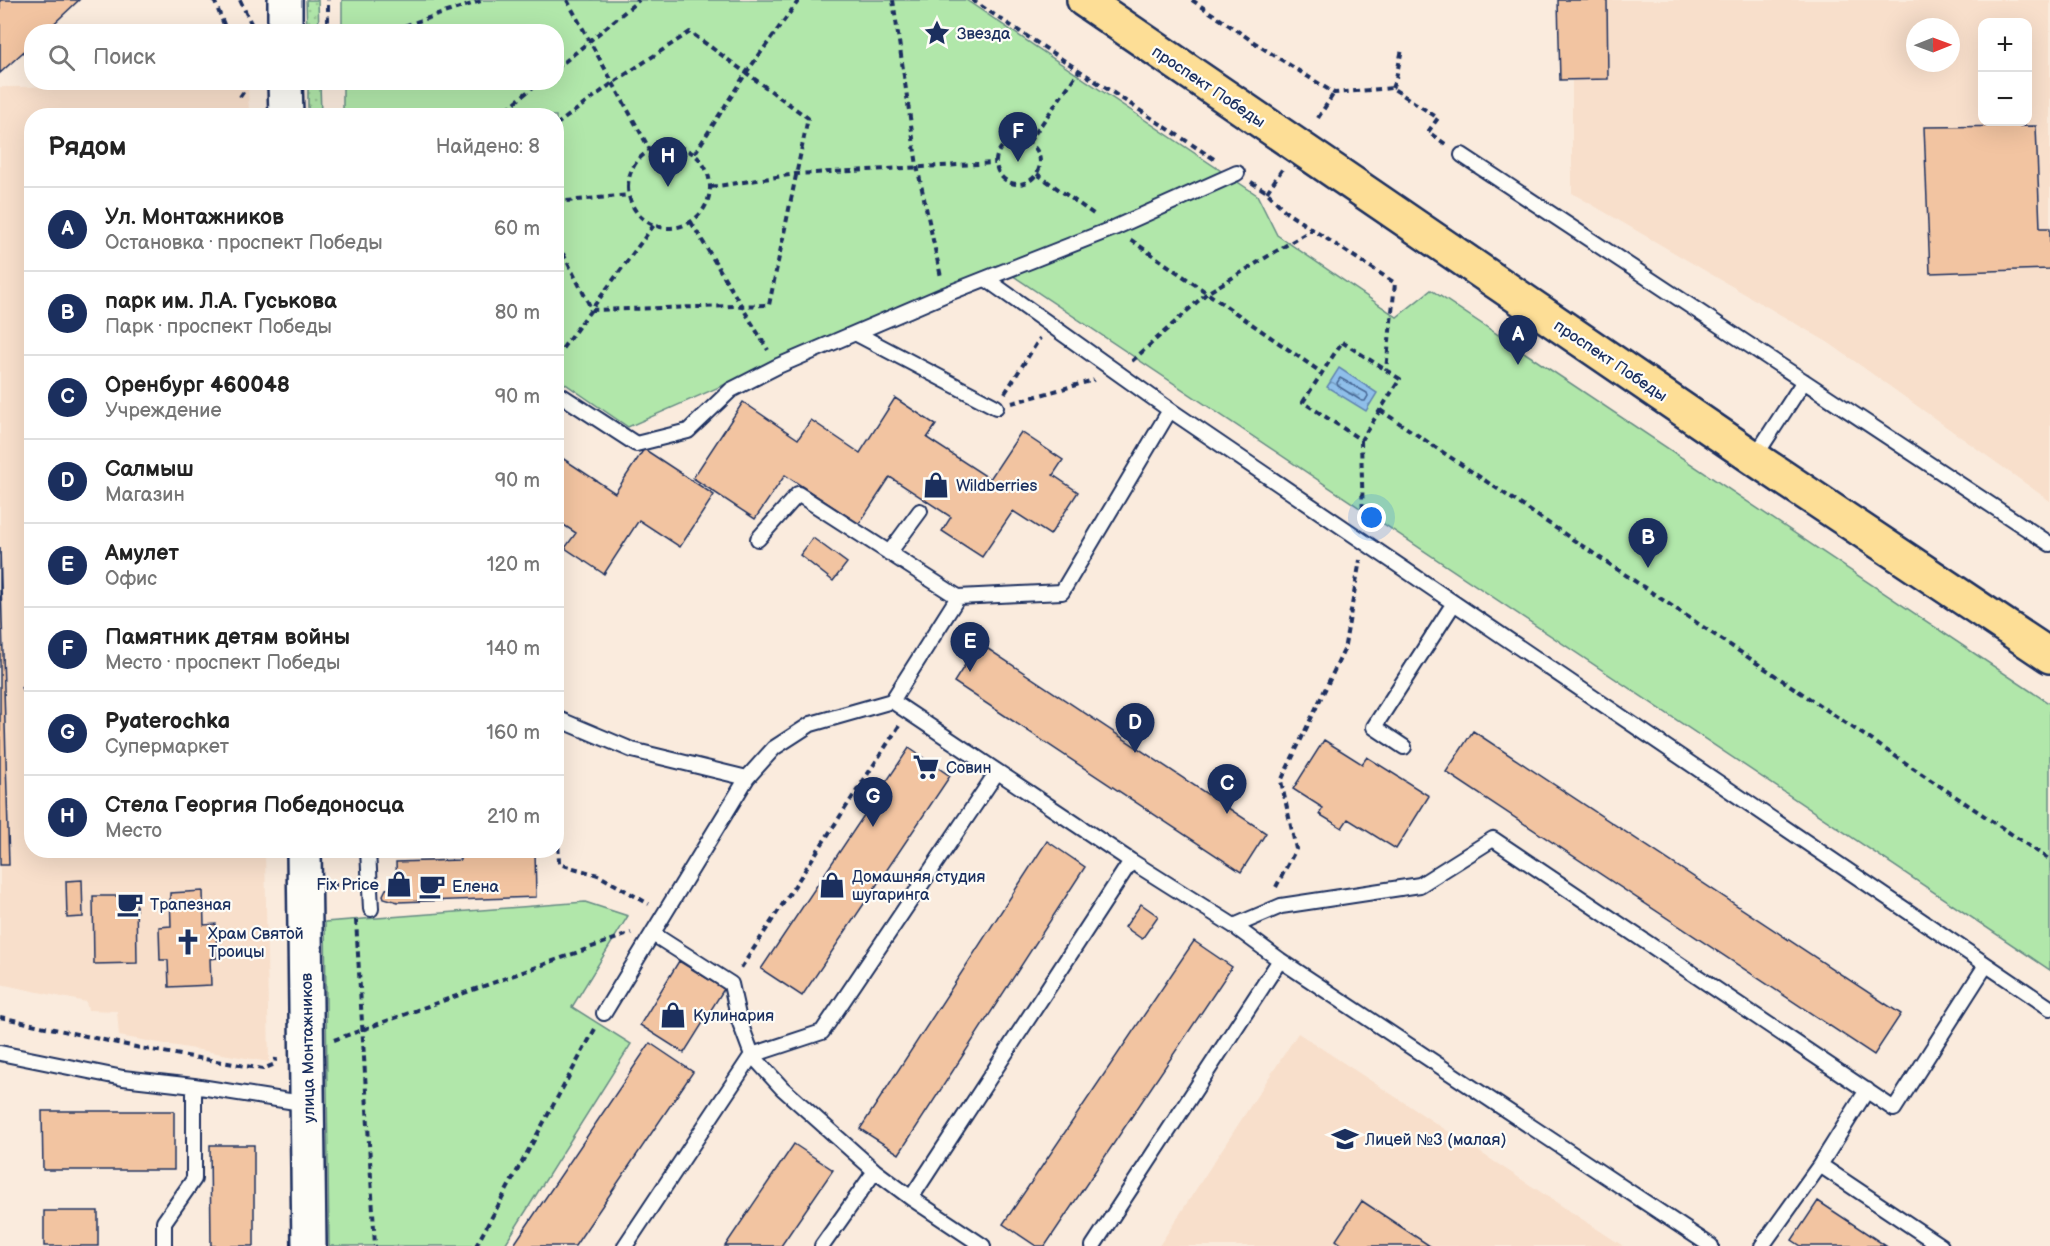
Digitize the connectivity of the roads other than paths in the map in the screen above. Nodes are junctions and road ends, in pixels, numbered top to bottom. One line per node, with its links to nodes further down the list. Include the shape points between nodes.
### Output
1 (285, 0): 3 (main road)
2 (1084, 0): 14 (main road, проспект Победы)
3 (285, 24)
4 (285, 90): 5 (main road)
5 (286, 108)
6 (1462, 156): 10 (lane)
7 (1237, 173): 8 (lane)
8 (986, 279): 9 (lane); 13 (lane)
9 (855, 333): 11 (lane, via 731,390 688,431 636,444); 12 (lane)
10 (1804, 381): 14 (lane); 17 (lane)
11 (564, 397)
12 (996, 407)
13 (1170, 410): 19 (lane, via 1062,592); 20 (lane)
14 (1754, 458): 21 (main road, проспект Победы)
15 (921, 511): 18 (lane)
16 (758, 538): 18 (lane, via 798,495)
17 (2050, 544)
18 (889, 553): 19 (lane)
19 (958, 597): 22 (lane)
20 (1454, 603): 24 (lane, via 1374,728); 34 (lane)
21 (2050, 656)
22 (892, 701): 25 (lane); 26 (lane, via 811,724 774,748)
23 (564, 721): 26 (lane, via 632,750)
24 (1404, 747)
25 (997, 772): 29 (lane); 38 (lane, via 822,1032)
26 (747, 778): 32 (lane)
27 (304, 858): 41 (main road, улица Монтажников)
28 (368, 858): 30 (lane)
29 (1131, 861): 31 (lane); 44 (lane)
30 (371, 909)
31 (1234, 926): 33 (lane); 40 (lane, via 1281,906 1420,885 1493,839)
32 (653, 934): 36 (lane); 38 (lane, via 731,984)
33 (1280, 960): 50 (lane); 51 (lane)
34 (1986, 965): 35 (lane); 40 (lane, via 1894,1109)
35 (2050, 1008)
36 (604, 1013)
37 (0, 1053): 39 (lane, via 123,1078)
38 (752, 1055): 43 (lane, via 782,1088); 47 (lane)
39 (194, 1086): 41 (lane); 45 (lane, via 194,1179 164,1222)
40 (1867, 1090): 42 (lane)
41 (308, 1104): 46 (main road, улица Монтажников)
42 (1820, 1165): 52 (lane); 53 (lane)
43 (874, 1171): 44 (lane); 48 (lane)
44 (910, 1198): 49 (lane)
45 (164, 1246)
46 (309, 1246)
47 (625, 1246)
48 (822, 1246)
49 (983, 1246)
50 (1094, 1246)
51 (1711, 1246)
52 (1762, 1246)
53 (1941, 1246)

